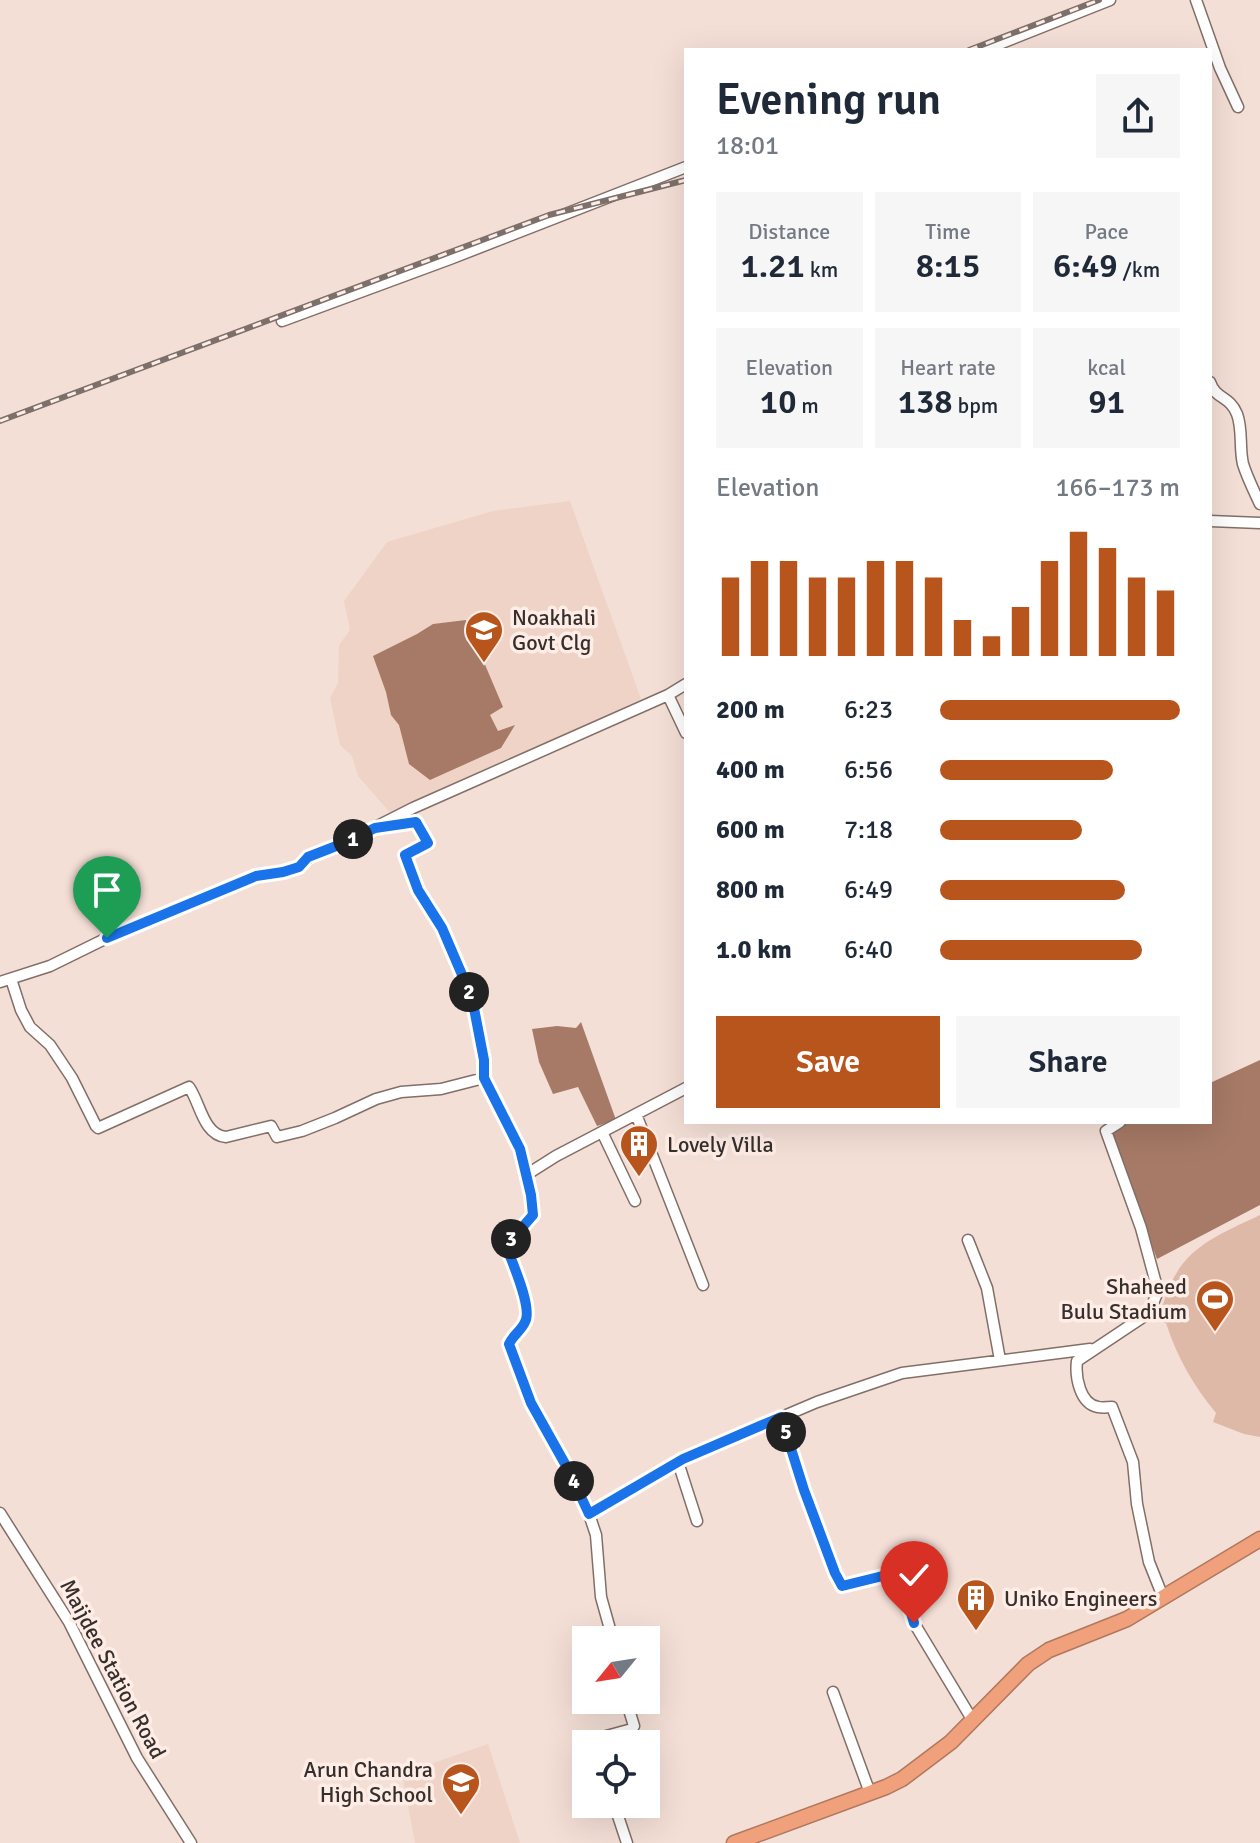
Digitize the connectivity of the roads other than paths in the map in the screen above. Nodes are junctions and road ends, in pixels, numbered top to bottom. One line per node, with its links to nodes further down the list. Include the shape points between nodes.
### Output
1 (1110, 0): 3 (street)
2 (1196, 0): 4 (street)
3 (1005, 46)
4 (1238, 107)
5 (684, 168): 6 (street)
6 (282, 321)
7 (1212, 388): 8 (street, via 1228,399 1237,415 1243,462)
8 (1260, 504)
9 (1212, 521): 10 (street)
10 (1260, 523)
11 (684, 685): 12 (street)
12 (668, 695): 13 (street); 14 (street)
13 (684, 729)
14 (375, 828): 15 (street, via 308,857 299,867 256,876); 16 (street, via 416,822 428,843 405,855 472,998)
15 (5, 981): 16 (street, via 30,1027 72,1078 98,1128 189,1087 208,1127 218,1136 271,1126 277,1137 376,1099)
16 (484, 1078): 21 (street, via 520,1149)
17 (684, 1089): 18 (street)
18 (636, 1114): 20 (street); 24 (street)
19 (1117, 1124): 25 (street, via 1106,1131 1158,1291 1149,1313)
20 (602, 1132): 21 (street); 22 (street)
21 (526, 1175): 30 (street, via 533,1215 506,1246 524,1293 527,1318 509,1344 531,1403)
22 (635, 1201)
23 (968, 1240): 26 (street, via 987,1288)
24 (703, 1285)
25 (1096, 1349): 26 (street); 33 (street, via 1077,1361 1075,1374 1087,1402 1112,1407 1133,1462 1149,1562)
26 (1000, 1360): 27 (street, via 902,1373)
27 (781, 1417): 28 (street); 36 (street, via 842,1586 899,1572 914,1623)
28 (678, 1462): 30 (street); 31 (street)
29 (0, 1513): 39 (street, Maijdee Station Road, via 69,1622 137,1758)
30 (589, 1514): 34 (street)
31 (697, 1521)
32 (1260, 1539): 33 (highway)
33 (1163, 1597): 36 (highway, via 1127,1619 1049,1650 1028,1664)
34 (609, 1626)
35 (833, 1692): 37 (street)
36 (973, 1721): 37 (highway, via 902,1779)
37 (870, 1793): 41 (highway)
38 (619, 1818): 40 (street)
39 (188, 1842)
40 (627, 1843)
41 (734, 1843)

